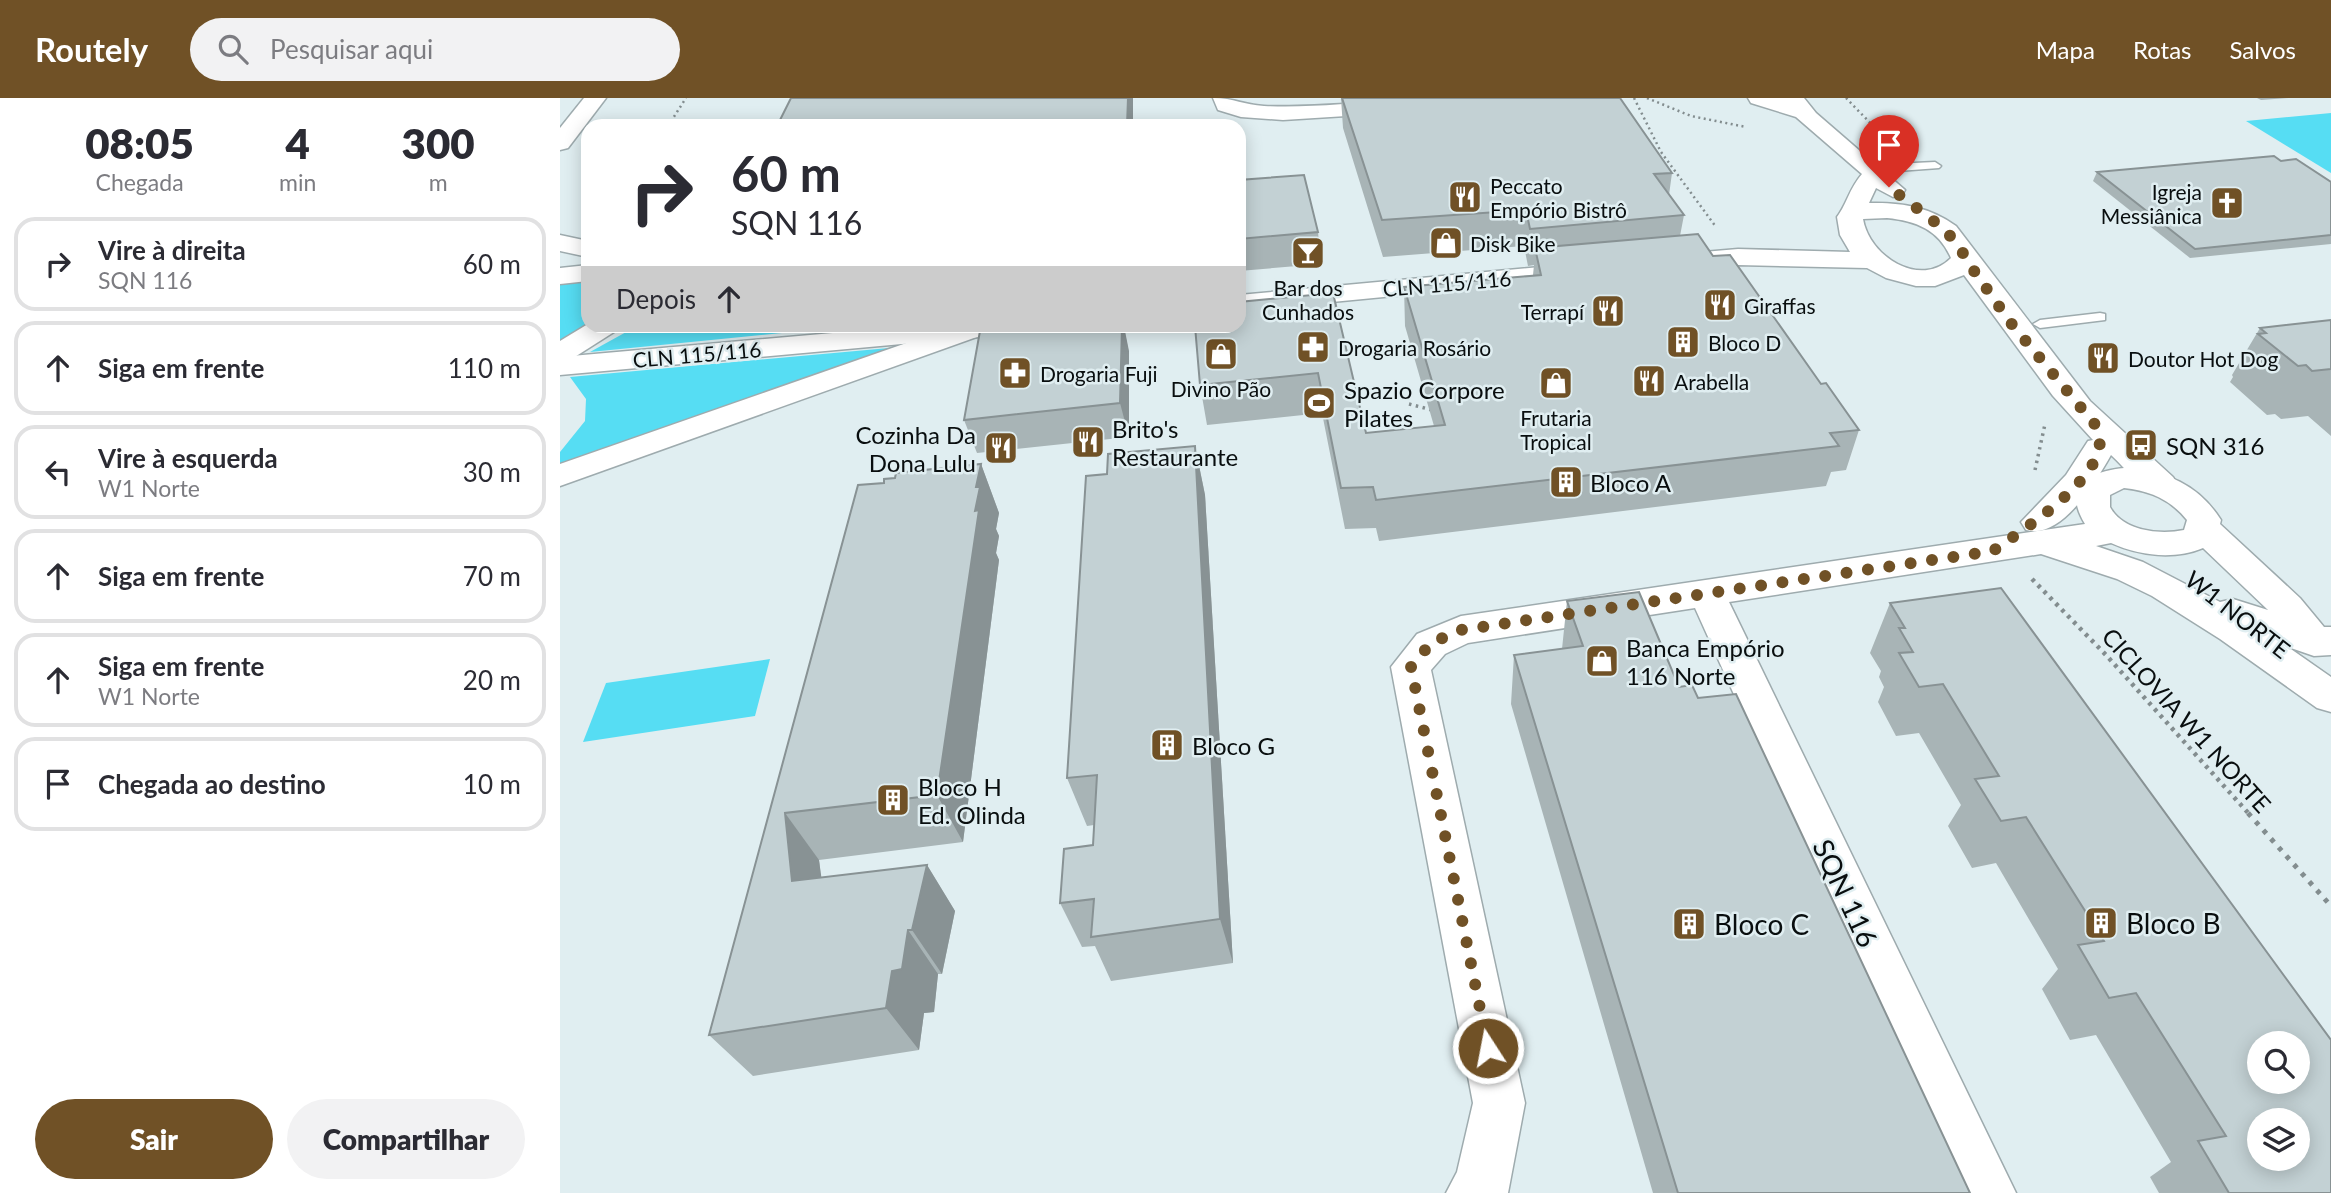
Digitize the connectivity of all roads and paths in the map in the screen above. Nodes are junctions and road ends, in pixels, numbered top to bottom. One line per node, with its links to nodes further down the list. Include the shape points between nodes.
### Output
1 (595, 98): 11 (street)
2 (686, 98): 9 (path)
3 (1224, 98): 7 (street, via 1226,105 1237,111 1261,113)
4 (1634, 98): 18 (path, via 1661,152)
5 (1759, 98): 8 (street)
6 (1846, 98): 10 (path)
7 (1399, 103)
8 (1797, 105): 13 (street)
9 (672, 119)
10 (1878, 132)
11 (560, 143)
12 (1935, 166): 13 (lane)
13 (1873, 171): 14 (street); 15 (street, via 1859,193)
14 (1921, 215): 15 (street, via 1881,208); 19 (street, via 1944,229)
15 (1852, 219): 18 (street); 20 (street, via 1851,236)
16 (560, 243): 17 (street)
17 (581, 248)
18 (1738, 257): 20 (street); 21 (street)
19 (1965, 258): 25 (street, via 1958,270 1938,278); 28 (street)
20 (1875, 261): 25 (street)
21 (1656, 264)
22 (1587, 271): 26 (street, CLN 115/116)
23 (581, 274): 24 (street)
24 (560, 275)
25 (1918, 278): 28 (street)
26 (1246, 302)
27 (2100, 317): 29 (lane)
28 (2010, 322): 38 (street)
29 (2040, 324)
30 (593, 333): 33 (street)
31 (906, 333): 34 (street, CLN 115/116)
32 (959, 333): 39 (street)
33 (560, 354)
34 (560, 366)
35 (1409, 404): 36 (path)
36 (1443, 414)
37 (2039, 415): 40 (path, via 2045,423)
38 (2099, 463): 41 (street); 41 (street, via 2134,455); 43 (street); 43 (street); 44 (street, via 2097,515)
39 (560, 476)
40 (2034, 476)
41 (2161, 485): 42 (street, W1 NORTE, via 2198,510)
42 (2204, 529): 44 (street, via 2199,537 2182,544); 47 (street, W1 NORTE)
43 (2031, 545): 44 (street); 44 (street, via 2094,555); 45 (street); 49 (path, CICLOVIA W1 NORTE, via 2106,655)
44 (2134, 549): 46 (street, W1 NORTE); 48 (street)
45 (1706, 592): 50 (street, via 1461,630 1431,643 1411,667 1499,1103 1481,1191); 51 (street, SQN 116)
46 (2251, 620): 47 (street); 48 (street, W1 NORTE)
47 (2325, 649)
48 (2331, 695)
49 (2331, 906)
50 (1474, 1193)
51 (1988, 1193)

